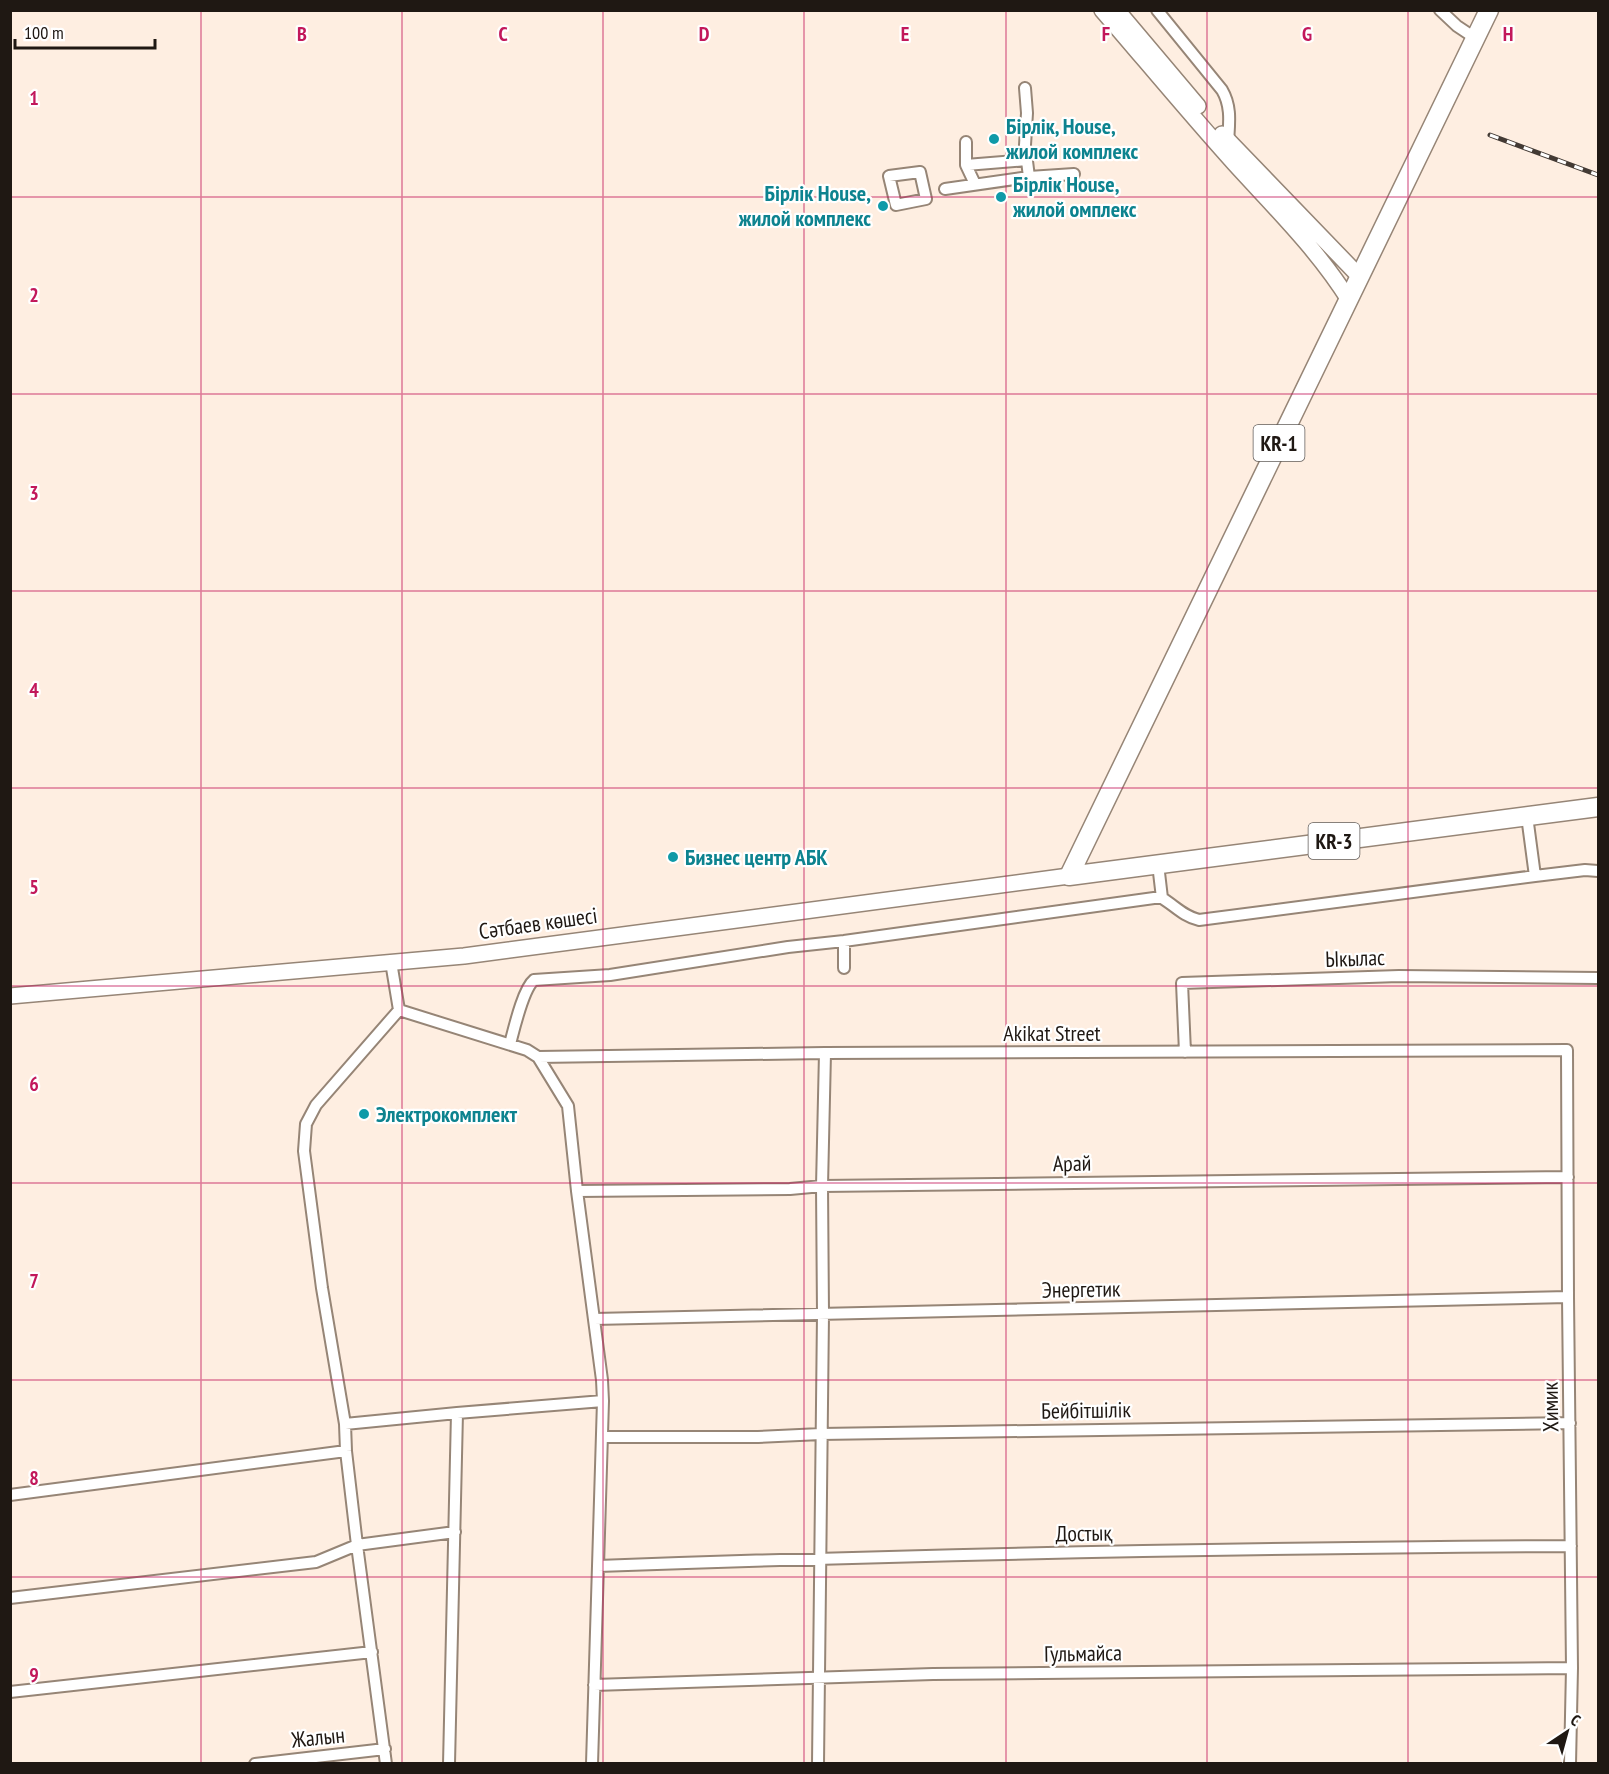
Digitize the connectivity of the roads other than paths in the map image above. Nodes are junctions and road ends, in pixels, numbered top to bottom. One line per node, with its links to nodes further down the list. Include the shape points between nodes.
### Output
1 (1102, 10): 9 (main road)
2 (1117, 10): 9 (main road)
3 (1157, 10): 9 (street, via 1228,99)
4 (1440, 10): 6 (street)
5 (1489, 10): 6 (main road, KR-1)
6 (1475, 38): 16 (main road, KR-1)
7 (1025, 88): 10 (street)
8 (966, 142): 11 (street)
9 (1227, 148): 16 (main road); 17 (main road, via 1332,273)
10 (1027, 160): 11 (street); 13 (street)
11 (966, 165): 14 (street)
12 (1074, 174): 13 (street)
13 (1029, 177): 14 (street)
14 (975, 184): 15 (street)
15 (945, 189)
16 (1359, 276): 17 (main road, KR-1)
17 (1348, 300): 22 (main road, KR-1)
18 (1599, 807): 19 (main road, KR-3)
19 (1527, 816): 20 (main road, KR-3); 23 (street)
20 (1158, 864): 22 (main road, KR-3); 24 (street)
21 (1599, 871): 23 (street)
22 (1069, 876): 26 (main road, Сәтбаев көшесі / KR-3, via 464,956)
23 (1535, 876): 24 (street, via 1199,920 1181,913)
24 (1162, 898): 25 (street)
25 (844, 941): 27 (street); 31 (street, via 610,975 534,980)
26 (392, 962): 29 (main road, Сәтбаев көшесі / KR-3); 30 (street)
27 (844, 968)
28 (1599, 978): 33 (street, Ыкылас, via 1399,976 1182,983)
29 (10, 996)
30 (399, 1010): 31 (street); 45 (street, via 316,1105 306,1124 304,1151)
31 (510, 1044): 35 (street)
32 (1567, 1050): 33 (street, Akikat Street); 36 (street, Химик)
33 (1185, 1052): 34 (street, Akikat Street)
34 (825, 1053): 35 (street, Akikat Street); 37 (street)
35 (538, 1057): 38 (street, via 568,1106)
36 (1568, 1177): 37 (street, Арай); 39 (street, Химик)
37 (822, 1186): 38 (street, Арай); 40 (street)
38 (577, 1191): 41 (street)
39 (1568, 1297): 40 (street, Энергетик); 44 (street, Химик)
40 (823, 1314): 41 (street, Энергетик); 46 (street)
41 (594, 1319): 42 (street)
42 (603, 1401): 43 (street); 47 (street)
43 (457, 1413): 45 (street); 50 (street)
44 (1570, 1423): 46 (street, Бейбітшілік); 52 (street, Химик)
45 (345, 1424): 48 (street)
46 (821, 1434): 47 (street, Бейбітшілік); 53 (street)
47 (602, 1437): 54 (street)
48 (346, 1451): 49 (street); 51 (street)
49 (10, 1495)
50 (455, 1532): 51 (street); 64 (street)
51 (357, 1545): 55 (street, via 316,1562); 56 (street)
52 (1571, 1546): 53 (street, Достық); 57 (street, Химик)
53 (821, 1558): 54 (street, Достық); 58 (street)
54 (598, 1566): 59 (street)
55 (10, 1598)
56 (372, 1652): 60 (street); 61 (street)
57 (1572, 1668): 58 (street, Гульмайса, via 933,1674); 67 (street, Химик)
58 (818, 1679): 59 (street, Гульмайса); 66 (street)
59 (594, 1685): 65 (street)
60 (10, 1692)
61 (384, 1749): 62 (street, Жалын); 63 (street)
62 (255, 1764)
63 (386, 1764)
64 (449, 1764)
65 (592, 1764)
66 (818, 1764)
67 (1570, 1764)

